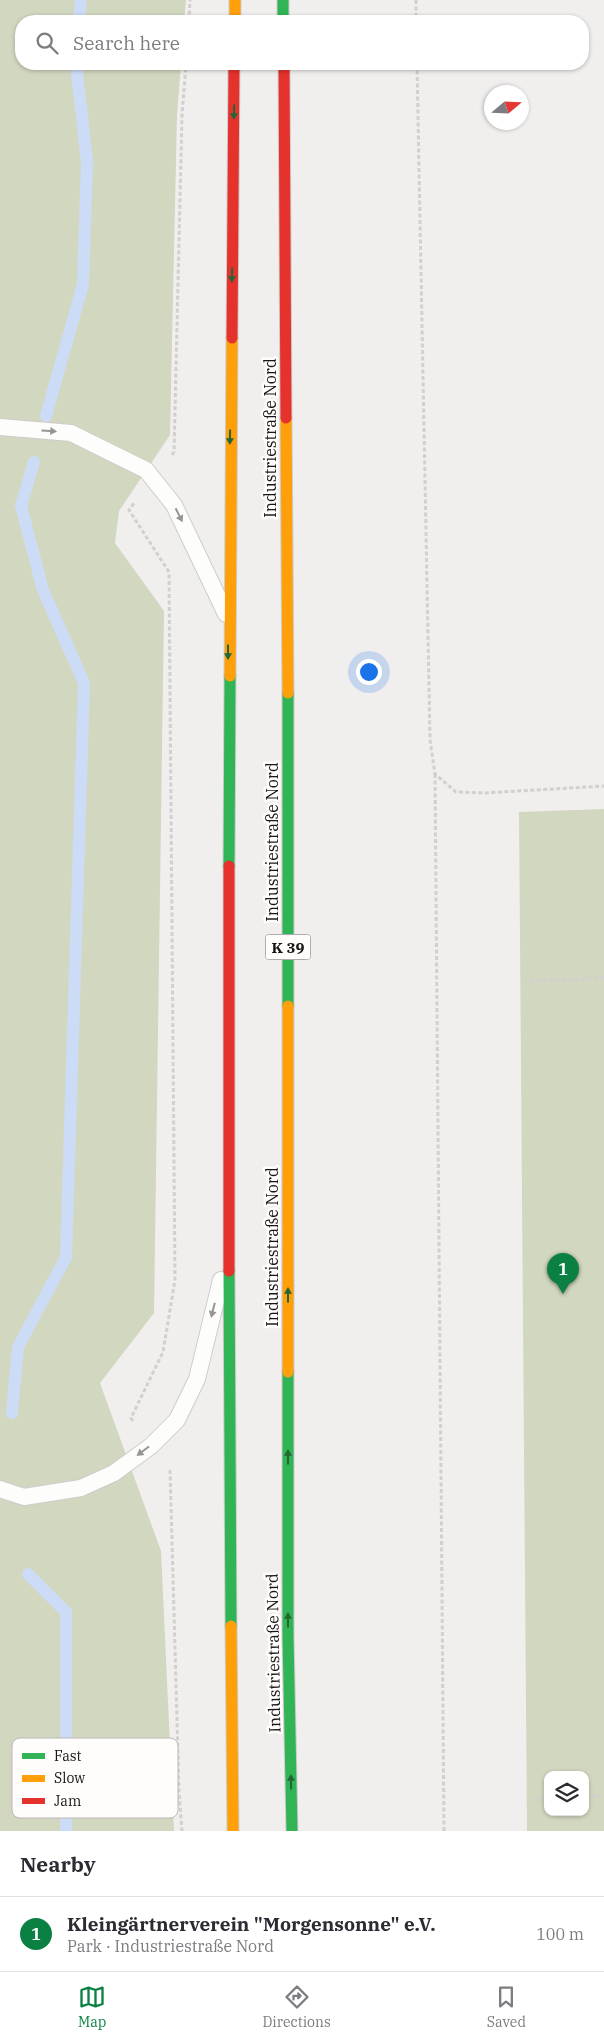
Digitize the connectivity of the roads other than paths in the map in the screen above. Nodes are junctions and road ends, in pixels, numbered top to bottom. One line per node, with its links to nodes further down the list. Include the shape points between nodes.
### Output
1 (235, 0): 3 (highway)
2 (283, 0): 4 (highway)
3 (235, 15)
4 (283, 15)
5 (234, 70): 8 (highway, one-way to 8)
6 (284, 70): 12 (highway, Industriestraße Nord / K 39, one-way to 6, via 288,1636)
7 (0, 427): 8 (lane, one-way to 8, via 71,433 146,470 174,505)
8 (228, 620): 9 (highway, one-way to 9)
9 (229, 1246): 10 (lane, one-way to 10, via 197,1379 177,1420 151,1446 114,1472 81,1488 24,1497); 11 (highway)
10 (0, 1489)
11 (234, 1831)
12 (292, 1831)

